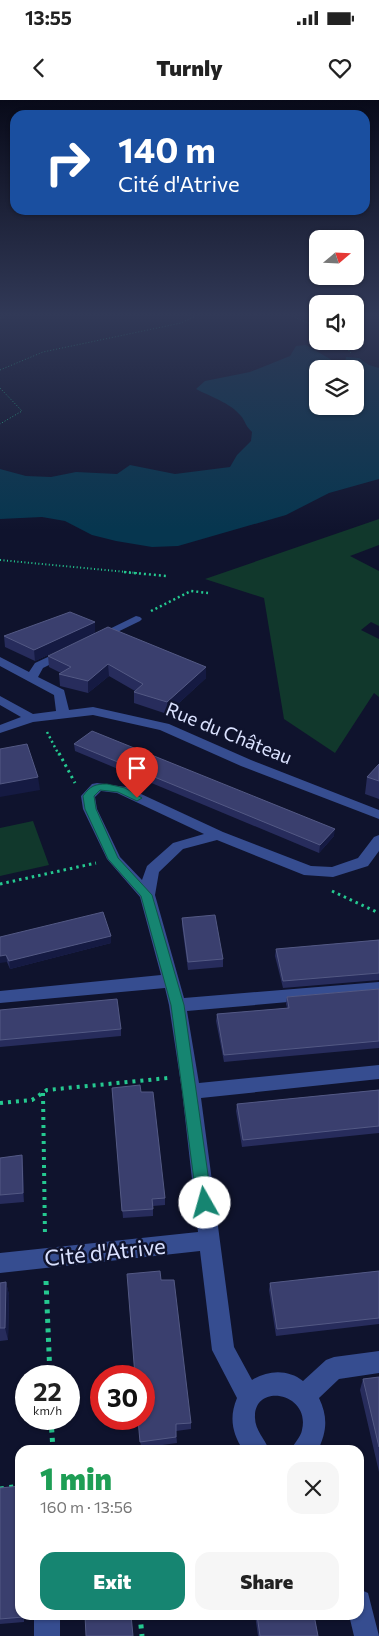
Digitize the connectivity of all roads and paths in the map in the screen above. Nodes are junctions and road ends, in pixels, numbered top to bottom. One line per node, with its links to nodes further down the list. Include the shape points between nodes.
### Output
1 (0, 388): 2 (path, via 22,410)
2 (0, 424)
3 (0, 560): 4 (path)
4 (166, 576)
5 (208, 593): 6 (path, via 184,594)
6 (136, 619): 8 (street, via 39,666)
7 (0, 661): 8 (street)
8 (32, 677): 10 (street, via 60,693)
9 (0, 700): 11 (street)
10 (63, 715): 11 (street, Rue du Château); 14 (street, Rue du Château, via 93,711 164,727)
11 (31, 718): 12 (street, Rue du Château); 13 (path, via 48,733 75,783)
12 (0, 729)
13 (88, 796): 15 (street, via 97,787 121,790); 17 (street, via 90,809)
14 (379, 815)
15 (218, 834): 18 (street); 20 (street, via 178,846 152,870)
16 (379, 840): 18 (street, via 363,862 333,872)
17 (114, 859): 19 (path); 20 (street)
18 (309, 871): 21 (path, via 316,883)
19 (0, 884)
20 (146, 895): 22 (street)
21 (379, 914)
22 (169, 981): 24 (street); 25 (street)
23 (379, 988): 25 (street)
24 (0, 997)
25 (178, 1005): 27 (street)
26 (379, 1072): 27 (street)
27 (190, 1084): 28 (path, via 47,1090 32,1100); 29 (street)
28 (0, 1103)
29 (210, 1240): 30 (street, Cité d'Atrive); 33 (street, via 223,1350)
30 (0, 1263)
31 (379, 1362): 32 (street, via 334,1368)
32 (304, 1396): 33 (street, via 296,1389 276,1383 256,1390); 37 (street, via 314,1415 313,1436)
33 (250, 1397): 36 (street, via 242,1418)
34 (51, 1430): 35 (path)
35 (52, 1445)
36 (249, 1445)
37 (309, 1445)
38 (15, 1486): 39 (path)
39 (0, 1488)
40 (47, 1620): 43 (street)
41 (140, 1620): 44 (path)
42 (363, 1620): 45 (street)
43 (48, 1636)
44 (142, 1636)
45 (367, 1636)

